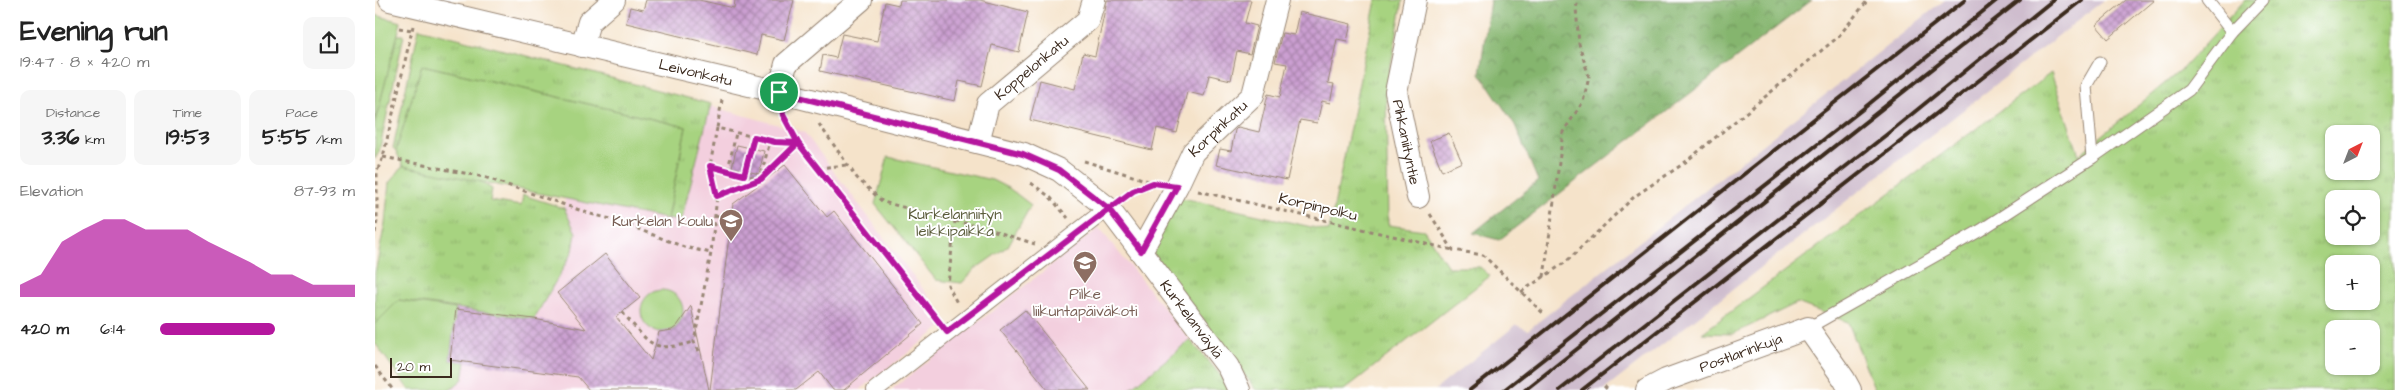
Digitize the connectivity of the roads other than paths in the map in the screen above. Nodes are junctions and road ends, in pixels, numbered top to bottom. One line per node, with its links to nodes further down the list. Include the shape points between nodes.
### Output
1 (390, 0): 10 (street, Leivonkatu)
2 (614, 0): 10 (street, via 589,22)
3 (861, 0): 12 (street, via 786,64)
4 (1093, 0): 13 (street, Koppelonkatu, via 1089,20 988,104)
5 (1277, 0): 17 (street, Korpinkatu, via 1253,94 1193,152)
6 (1415, 0): 15 (street, Pihkaniityntie, via 1396,92)
7 (2207, 0): 9 (lane)
8 (2263, 0): 9 (lane)
9 (2232, 32): 14 (lane, via 2189,90)
10 (582, 46): 12 (street, Leivonkatu)
11 (2101, 62): 14 (lane, via 2086,86)
12 (779, 92): 13 (street, Leivonkatu)
13 (978, 142): 16 (street, Leivonkatu, via 1023,154 1059,170)
14 (2092, 158): 18 (lane, via 1981,230)
15 (1418, 197)
16 (1108, 208): 17 (street, Leivonkatu); 19 (street)
17 (1141, 251): 20 (street, Kurkelanväylä, via 1229,367)
18 (1808, 328): 21 (street, Postlarinkuja, via 1666,380); 22 (street)
19 (875, 390)
20 (1239, 390)
21 (1647, 390)
22 (1850, 390)

